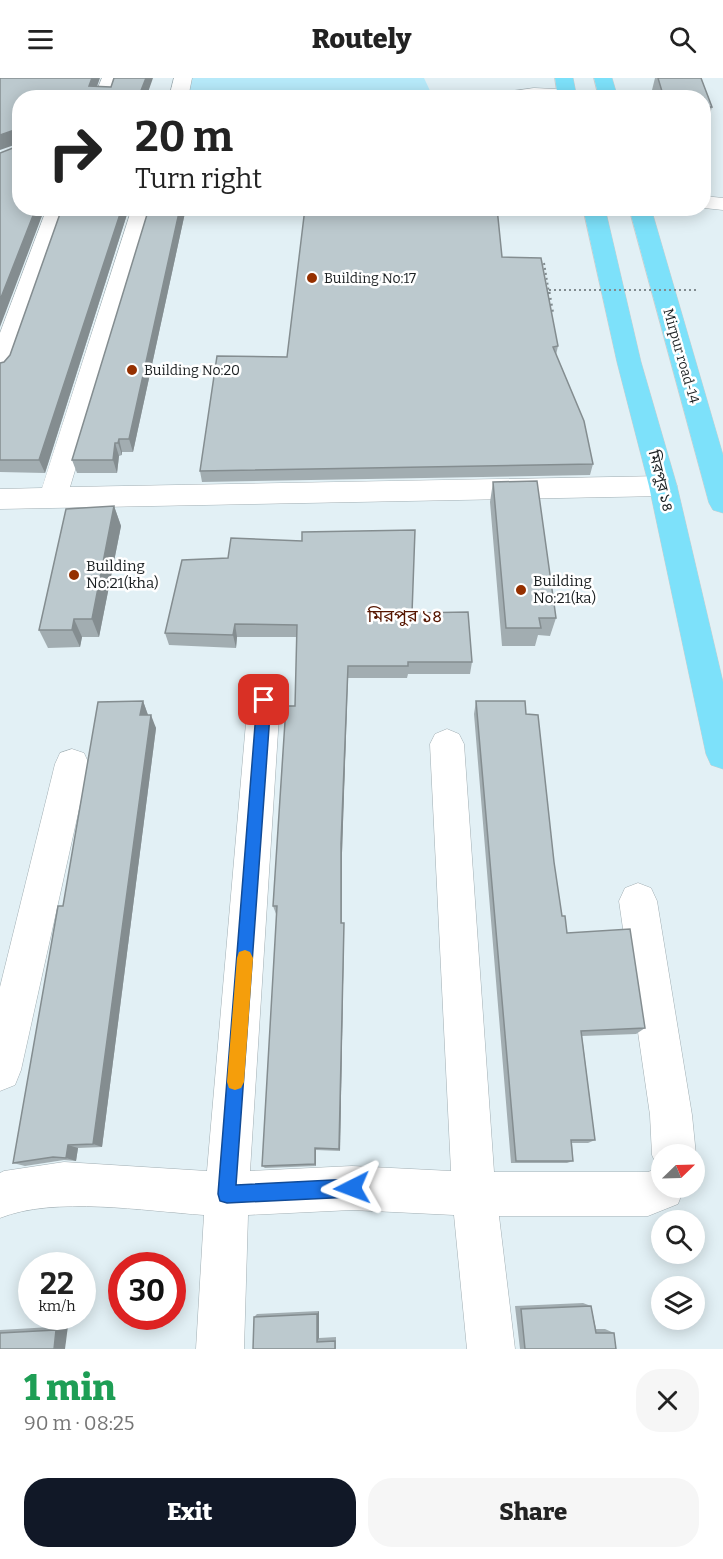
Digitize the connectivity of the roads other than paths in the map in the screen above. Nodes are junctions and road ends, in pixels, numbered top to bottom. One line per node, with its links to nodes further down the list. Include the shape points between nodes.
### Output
1 (55, 216): 5 (street)
2 (141, 216): 7 (street)
3 (596, 216): 6 (main road, মিরপুর ১৪, via 629,362)
4 (642, 216): 9 (main road, Mirpur road-14)
5 (0, 367)
6 (663, 486): 7 (street); 12 (main road, মিরপুর ১৪)
7 (53, 498): 8 (street)
8 (0, 499)
9 (723, 502)
10 (264, 700): 18 (street)
11 (447, 744): 19 (street)
12 (723, 754)
13 (72, 764): 15 (street)
14 (638, 901): 16 (street)
15 (0, 1070)
16 (673, 1144)
17 (651, 1193): 19 (street)
18 (227, 1194): 19 (street, via 352,1188); 20 (street, via 64,1184); 21 (street)
19 (474, 1194): 22 (street)
20 (0, 1196)
21 (220, 1349)
22 (490, 1349)

